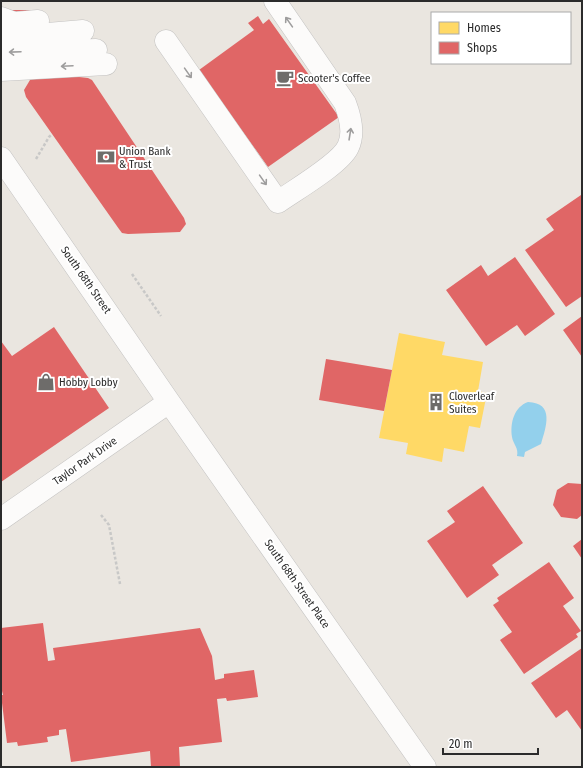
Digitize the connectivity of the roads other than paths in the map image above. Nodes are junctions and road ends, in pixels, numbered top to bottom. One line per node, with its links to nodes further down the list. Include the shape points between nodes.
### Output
1 (275, 1): 4 (lane, one-way to 1, via 278,202 331,166 348,147 352,121 345,102)
2 (1, 18): 3 (lane, via 14,23 78,24)
3 (1, 38)
4 (166, 41)
5 (1, 54): 6 (lane, via 101,57)
6 (1, 70)
7 (1, 158): 8 (lane, South 68th Street)
8 (169, 402): 9 (lane, Taylor Park Drive); 10 (lane, South 68th Street Place)
9 (1, 519)
10 (425, 767)

